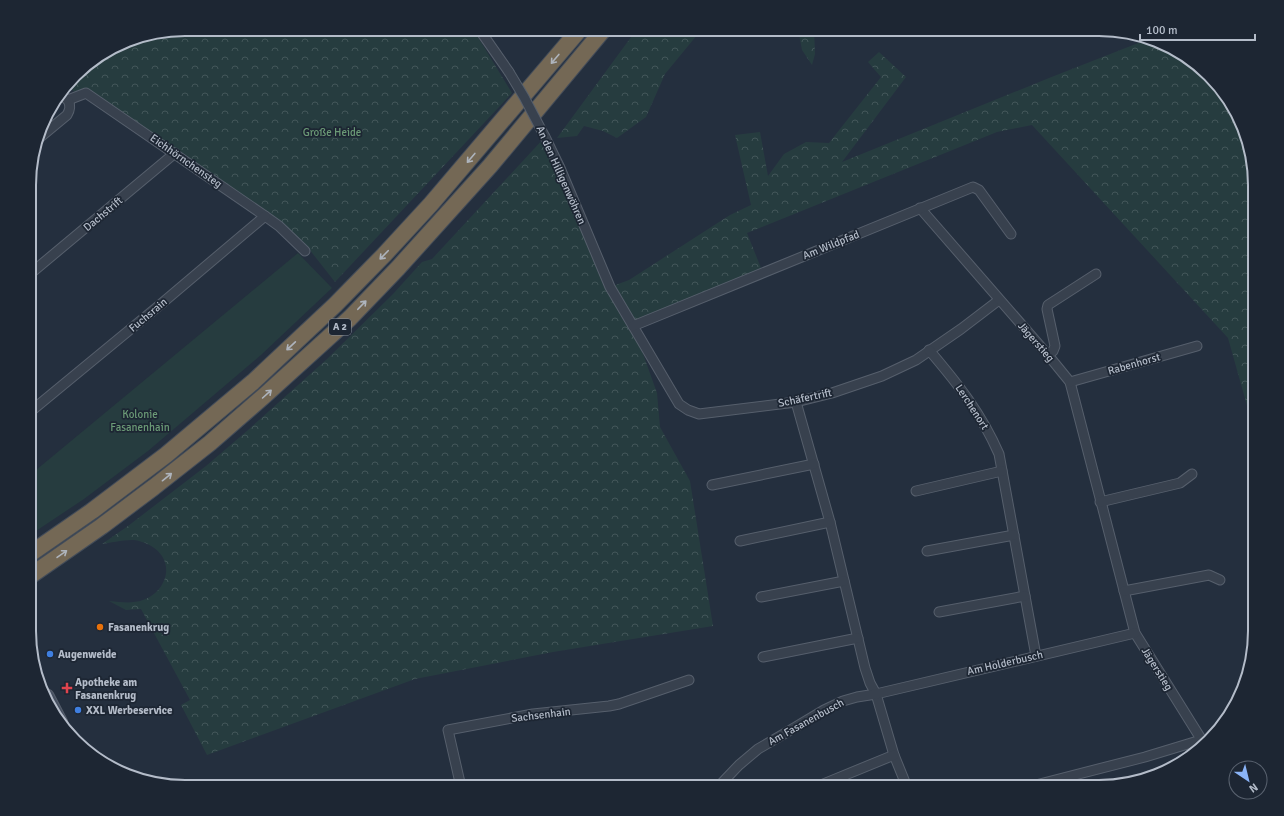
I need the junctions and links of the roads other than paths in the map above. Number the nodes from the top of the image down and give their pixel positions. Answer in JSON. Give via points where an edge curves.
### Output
{"nodes":[{"id":1,"x":484,"y":36,"type":"edge"},
{"id":2,"x":574,"y":36,"type":"edge"},
{"id":3,"x":598,"y":36,"type":"edge"},
{"id":4,"x":65,"y":97,"type":"edge"},
{"id":5,"x":45,"y":133,"type":"edge"},
{"id":6,"x":175,"y":153,"type":"junction"},
{"id":7,"x":920,"y":208,"type":"junction"},
{"id":8,"x":265,"y":216,"type":"junction"},
{"id":9,"x":1011,"y":234,"type":"dead end"},
{"id":10,"x":305,"y":251,"type":"dead end"},
{"id":11,"x":36,"y":269,"type":"edge"},
{"id":12,"x":1096,"y":274,"type":"dead end"},
{"id":13,"x":999,"y":300,"type":"junction"},
{"id":14,"x":633,"y":326,"type":"junction"},
{"id":15,"x":1197,"y":346,"type":"dead end"},
{"id":16,"x":929,"y":350,"type":"junction"},
{"id":17,"x":1048,"y":355,"type":"junction"},
{"id":18,"x":1070,"y":382,"type":"junction"},
{"id":19,"x":796,"y":402,"type":"junction"},
{"id":20,"x":36,"y":407,"type":"edge"},
{"id":21,"x":814,"y":464,"type":"junction"},
{"id":22,"x":1002,"y":471,"type":"junction"},
{"id":23,"x":1192,"y":474,"type":"dead end"},
{"id":24,"x":712,"y":485,"type":"dead end"},
{"id":25,"x":916,"y":491,"type":"dead end"},
{"id":26,"x":1100,"y":502,"type":"junction"},
{"id":27,"x":830,"y":522,"type":"junction"},
{"id":28,"x":1014,"y":535,"type":"junction"},
{"id":29,"x":740,"y":540,"type":"dead end"},
{"id":30,"x":36,"y":550,"type":"edge"},
{"id":31,"x":928,"y":551,"type":"dead end"},
{"id":32,"x":36,"y":572,"type":"edge"},
{"id":33,"x":1220,"y":580,"type":"dead end"},
{"id":34,"x":844,"y":581,"type":"junction"},
{"id":35,"x":1124,"y":591,"type":"junction"},
{"id":36,"x":1025,"y":596,"type":"junction"},
{"id":37,"x":761,"y":597,"type":"dead end"},
{"id":38,"x":939,"y":612,"type":"dead end"},
{"id":39,"x":1134,"y":633,"type":"junction"},
{"id":40,"x":858,"y":638,"type":"junction"},
{"id":41,"x":1036,"y":656,"type":"junction"},
{"id":42,"x":763,"y":657,"type":"dead end"},
{"id":43,"x":689,"y":680,"type":"dead end"},
{"id":44,"x":876,"y":694,"type":"junction"},
{"id":45,"x":1201,"y":739,"type":"edge"},
{"id":46,"x":1198,"y":742,"type":"edge"},
{"id":47,"x":894,"y":755,"type":"junction"},
{"id":48,"x":459,"y":780,"type":"edge"},
{"id":49,"x":725,"y":780,"type":"edge"},
{"id":50,"x":833,"y":780,"type":"edge"},
{"id":51,"x":904,"y":780,"type":"edge"},
{"id":52,"x":1055,"y":780,"type":"edge"}],
"edges":[{"from":1,"to":14,"type":"street","name":"An den Hilligenwöhren","bridge":true,"via":[[509,72],[545,137],[610,287]]},
{"from":2,"to":30,"type":"highway","number":"A 2","one_way":true,"via":[[431,204],[329,310],[253,382],[166,455]]},
{"from":32,"to":3,"type":"highway","number":"A 2","one_way":true,"via":[[108,522],[210,442],[350,318],[490,166]]},
{"from":4,"to":5,"type":"street","via":[[70,104],[70,110]]},
{"from":4,"to":6,"type":"street","name":"Eichhörnchensteg","via":[[86,93]]},
{"from":6,"to":8,"type":"street","name":"Eichhörnchensteg"},
{"from":6,"to":11,"type":"street","name":"Dachstrift"},
{"from":7,"to":9,"type":"street","name":"Am Wildpfad","via":[[973,187],[979,190]]},
{"from":7,"to":13,"type":"street","name":"Jägerstieg"},
{"from":7,"to":14,"type":"street","name":"Am Wildpfad"},
{"from":8,"to":10,"type":"street","name":"Eichhörnchensteg"},
{"from":8,"to":20,"type":"street","name":"Fuchsrain"},
{"from":12,"to":17,"type":"street","via":[[1048,305],[1055,346]]},
{"from":13,"to":16,"type":"street","name":"Schäfertrift"},
{"from":13,"to":17,"type":"street","name":"Jägerstieg"},
{"from":14,"to":19,"type":"street","name":"Schäfertrift","via":[[679,404],[688,410],[699,414]]},
{"from":15,"to":18,"type":"street","name":"Rabenhorst"},
{"from":16,"to":19,"type":"street","name":"Schäfertrift","via":[[901,368],[882,376],[832,394]]},
{"from":16,"to":22,"type":"street","name":"Lerchenort","via":[[956,381],[982,420],[999,454]]},
{"from":17,"to":18,"type":"street","name":"Jägerstieg"},
{"from":18,"to":26,"type":"street","name":"Jägerstieg"},
{"from":19,"to":21,"type":"street"},
{"from":21,"to":24,"type":"street"},
{"from":21,"to":27,"type":"street"},
{"from":22,"to":25,"type":"street"},
{"from":22,"to":28,"type":"street","name":"Lerchenort"},
{"from":23,"to":26,"type":"street","via":[[1180,483]]},
{"from":26,"to":35,"type":"street","name":"Jägerstieg"},
{"from":27,"to":29,"type":"street"},
{"from":27,"to":34,"type":"street"},
{"from":28,"to":31,"type":"street"},
{"from":28,"to":36,"type":"street","name":"Lerchenort"},
{"from":33,"to":35,"type":"street","via":[[1209,575]]},
{"from":34,"to":37,"type":"street"},
{"from":34,"to":40,"type":"street"},
{"from":35,"to":39,"type":"street","name":"Jägerstieg"},
{"from":36,"to":38,"type":"street"},
{"from":36,"to":41,"type":"street","name":"Lerchenort"},
{"from":39,"to":41,"type":"street","name":"Am Holderbusch"},
{"from":39,"to":45,"type":"street","name":"Jägerstieg"},
{"from":40,"to":42,"type":"street"},
{"from":40,"to":44,"type":"street","via":[[865,668]]},
{"from":41,"to":44,"type":"street","name":"Am Holderbusch"},
{"from":43,"to":48,"type":"street","name":"Sachsenhain","via":[[619,704],[533,714],[448,730]]},
{"from":44,"to":47,"type":"street"},
{"from":44,"to":49,"type":"street","name":"Am Fasanenbusch","via":[[843,701],[824,710],[758,749]]},
{"from":46,"to":52,"type":"street"},
{"from":47,"to":50,"type":"street"},
{"from":47,"to":51,"type":"street"}]}
